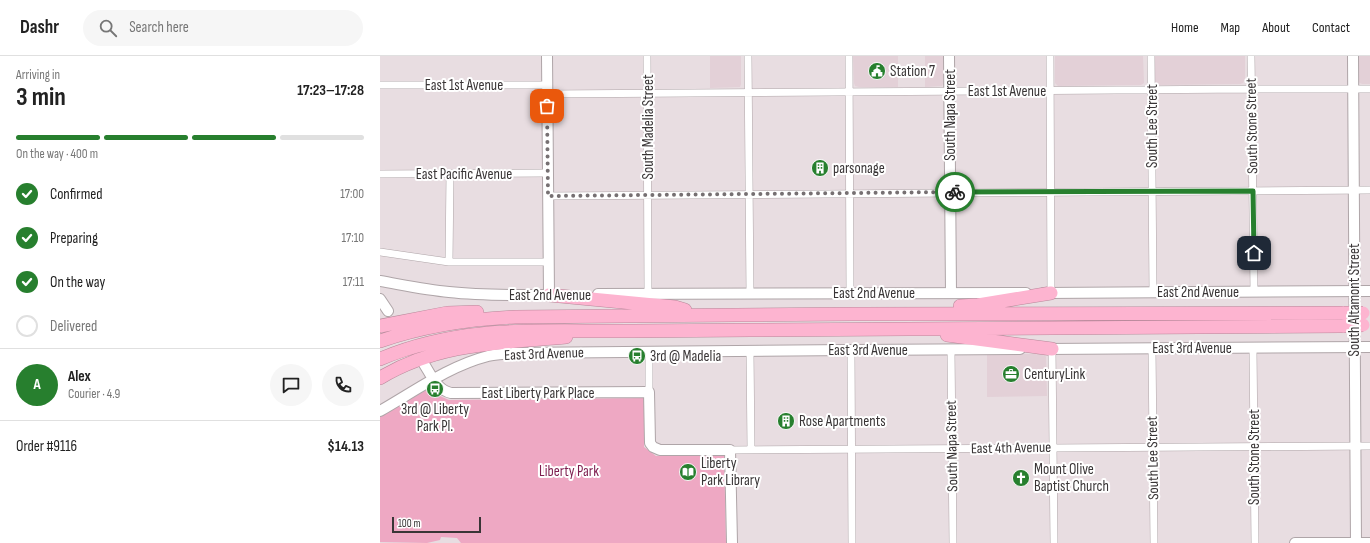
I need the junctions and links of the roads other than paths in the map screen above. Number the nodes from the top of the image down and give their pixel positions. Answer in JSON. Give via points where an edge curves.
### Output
{"nodes":[{"id":1,"x":547,"y":56,"type":"edge"},
{"id":2,"x":647,"y":56,"type":"edge"},
{"id":3,"x":748,"y":56,"type":"edge"},
{"id":4,"x":849,"y":56,"type":"edge"},
{"id":5,"x":949,"y":56,"type":"edge"},
{"id":6,"x":1050,"y":56,"type":"edge"},
{"id":7,"x":1151,"y":56,"type":"edge"},
{"id":8,"x":1251,"y":56,"type":"edge"},
{"id":9,"x":1353,"y":56,"type":"edge"},
{"id":10,"x":380,"y":85,"type":"edge"},
{"id":11,"x":547,"y":89,"type":"junction"},
{"id":12,"x":1251,"y":89,"type":"junction"},
{"id":13,"x":1370,"y":89,"type":"edge"},
{"id":14,"x":1051,"y":90,"type":"junction"},
{"id":15,"x":1151,"y":90,"type":"junction"},
{"id":16,"x":1353,"y":90,"type":"junction"},
{"id":17,"x":950,"y":91,"type":"junction"},
{"id":18,"x":849,"y":92,"type":"junction"},
{"id":19,"x":748,"y":93,"type":"junction"},
{"id":20,"x":648,"y":94,"type":"junction"},
{"id":21,"x":548,"y":173,"type":"junction"},
{"id":22,"x":380,"y":174,"type":"edge"},
{"id":23,"x":450,"y":174,"type":"junction"},
{"id":24,"x":1354,"y":190,"type":"junction"},
{"id":25,"x":1370,"y":190,"type":"edge"},
{"id":26,"x":1152,"y":191,"type":"junction"},
{"id":27,"x":1253,"y":191,"type":"junction"},
{"id":28,"x":950,"y":192,"type":"junction"},
{"id":29,"x":1051,"y":192,"type":"junction"},
{"id":30,"x":849,"y":193,"type":"junction"},
{"id":31,"x":749,"y":194,"type":"junction"},
{"id":32,"x":648,"y":195,"type":"junction"},
{"id":33,"x":548,"y":196,"type":"junction"},
{"id":34,"x":380,"y":252,"type":"edge"},
{"id":35,"x":450,"y":262,"type":"junction"},
{"id":36,"x":548,"y":262,"type":"junction"},
{"id":37,"x":380,"y":281,"type":"edge"},
{"id":38,"x":1254,"y":291,"type":"junction"},
{"id":39,"x":1354,"y":291,"type":"junction"},
{"id":40,"x":1370,"y":291,"type":"edge"},
{"id":41,"x":1153,"y":292,"type":"junction"},
{"id":42,"x":951,"y":293,"type":"junction"},
{"id":43,"x":1051,"y":293,"type":"junction"},
{"id":44,"x":648,"y":294,"type":"junction"},
{"id":45,"x":750,"y":294,"type":"junction"},
{"id":46,"x":850,"y":294,"type":"junction"},
{"id":47,"x":549,"y":295,"type":"junction"},
{"id":48,"x":380,"y":299,"type":"edge"},
{"id":49,"x":388,"y":312,"type":"dead end"},
{"id":50,"x":910,"y":314,"type":"junction"},
{"id":51,"x":702,"y":315,"type":"junction"},
{"id":52,"x":564,"y":316,"type":"junction"},
{"id":53,"x":1344,"y":319,"type":"junction"},
{"id":54,"x":1366,"y":319,"type":"edge"},
{"id":55,"x":380,"y":326,"type":"edge"},
{"id":56,"x":902,"y":330,"type":"junction"},
{"id":57,"x":634,"y":331,"type":"junction"},
{"id":58,"x":380,"y":341,"type":"edge"},
{"id":59,"x":1355,"y":347,"type":"junction"},
{"id":60,"x":1370,"y":347,"type":"edge"},
{"id":61,"x":1152,"y":348,"type":"junction"},
{"id":62,"x":1253,"y":348,"type":"junction"},
{"id":63,"x":1052,"y":349,"type":"junction"},
{"id":64,"x":851,"y":350,"type":"junction"},
{"id":65,"x":951,"y":350,"type":"junction"},
{"id":66,"x":750,"y":351,"type":"junction"},
{"id":67,"x":649,"y":352,"type":"junction"},
{"id":68,"x":380,"y":359,"type":"edge"},
{"id":69,"x":424,"y":364,"type":"dead end"},
{"id":70,"x":380,"y":378,"type":"edge"},
{"id":71,"x":433,"y":380,"type":"junction"},
{"id":72,"x":650,"y":392,"type":"junction"},
{"id":73,"x":380,"y":411,"type":"edge"},
{"id":74,"x":1153,"y":446,"type":"junction"},
{"id":75,"x":1254,"y":446,"type":"junction"},
{"id":76,"x":1355,"y":446,"type":"junction"},
{"id":77,"x":1370,"y":446,"type":"edge"},
{"id":78,"x":951,"y":448,"type":"junction"},
{"id":79,"x":1052,"y":448,"type":"junction"},
{"id":80,"x":751,"y":449,"type":"junction"},
{"id":81,"x":852,"y":449,"type":"junction"},
{"id":82,"x":730,"y":450,"type":"junction"},
{"id":83,"x":732,"y":543,"type":"edge"},
{"id":84,"x":852,"y":543,"type":"edge"},
{"id":85,"x":953,"y":543,"type":"edge"},
{"id":86,"x":1054,"y":543,"type":"edge"},
{"id":87,"x":1154,"y":543,"type":"edge"},
{"id":88,"x":1255,"y":543,"type":"edge"},
{"id":89,"x":1295,"y":543,"type":"edge"},
{"id":90,"x":1356,"y":543,"type":"edge"},
{"id":91,"x":1370,"y":543,"type":"edge"}],
"edges":[{"from":1,"to":11,"type":"street"},
{"from":2,"to":20,"type":"street","name":"South Madelia Street"},
{"from":3,"to":19,"type":"street"},
{"from":4,"to":18,"type":"street"},
{"from":5,"to":17,"type":"street","name":"South Napa Street"},
{"from":6,"to":14,"type":"street"},
{"from":7,"to":15,"type":"street","name":"South Lee Street"},
{"from":8,"to":12,"type":"street","name":"South Stone Street"},
{"from":9,"to":16,"type":"street","name":"South Altamont Street"},
{"from":10,"to":11,"type":"street","name":"East 1st Avenue"},
{"from":11,"to":20,"type":"street","name":"East 1st Avenue"},
{"from":11,"to":21,"type":"street"},
{"from":12,"to":15,"type":"street","name":"East 1st Avenue"},
{"from":12,"to":16,"type":"street","name":"East 1st Avenue"},
{"from":12,"to":27,"type":"street","name":"South Stone Street"},
{"from":13,"to":16,"type":"street","name":"East 1st Avenue"},
{"from":14,"to":15,"type":"street","name":"East 1st Avenue"},
{"from":14,"to":17,"type":"street","name":"East 1st Avenue"},
{"from":14,"to":29,"type":"street"},
{"from":15,"to":26,"type":"street","name":"South Lee Street"},
{"from":16,"to":24,"type":"street","name":"South Altamont Street"},
{"from":17,"to":18,"type":"street","name":"East 1st Avenue"},
{"from":17,"to":28,"type":"street","name":"South Napa Street"},
{"from":18,"to":19,"type":"street","name":"East 1st Avenue"},
{"from":18,"to":30,"type":"street"},
{"from":19,"to":20,"type":"street","name":"East 1st Avenue"},
{"from":19,"to":31,"type":"street"},
{"from":20,"to":32,"type":"street","name":"South Madelia Street"},
{"from":21,"to":23,"type":"street","name":"East Pacific Avenue"},
{"from":21,"to":33,"type":"street"},
{"from":22,"to":23,"type":"street","name":"East Pacific Avenue"},
{"from":23,"to":35,"type":"street"},
{"from":24,"to":25,"type":"street"},
{"from":24,"to":27,"type":"street"},
{"from":24,"to":39,"type":"street","name":"South Altamont Street"},
{"from":26,"to":27,"type":"street"},
{"from":26,"to":29,"type":"street"},
{"from":26,"to":41,"type":"street","name":"South Lee Street"},
{"from":27,"to":38,"type":"street","name":"South Stone Street"},
{"from":28,"to":29,"type":"street"},
{"from":28,"to":30,"type":"street"},
{"from":28,"to":42,"type":"street","name":"South Napa Street"},
{"from":29,"to":43,"type":"street"},
{"from":30,"to":31,"type":"street"},
{"from":30,"to":46,"type":"street"},
{"from":31,"to":32,"type":"street"},
{"from":31,"to":45,"type":"street"},
{"from":32,"to":33,"type":"street"},
{"from":32,"to":44,"type":"street","name":"South Madelia Street"},
{"from":33,"to":36,"type":"street"},
{"from":34,"to":35,"type":"street"},
{"from":35,"to":36,"type":"street"},
{"from":36,"to":47,"type":"street"},
{"from":37,"to":47,"type":"street","name":"East 2nd Avenue","via":[[450,293]]},
{"from":38,"to":39,"type":"street","name":"East 2nd Avenue"},
{"from":38,"to":41,"type":"street","name":"East 2nd Avenue"},
{"from":39,"to":40,"type":"street","name":"East 2nd Avenue"},
{"from":39,"to":59,"type":"street","name":"South Altamont Street"},
{"from":41,"to":43,"type":"street","name":"East 2nd Avenue"},
{"from":42,"to":43,"type":"street","name":"East 2nd Avenue"},
{"from":42,"to":46,"type":"street","name":"East 2nd Avenue"},
{"from":43,"to":50,"type":"highway","via":[[978,305],[935,308]]},
{"from":44,"to":45,"type":"street","name":"East 2nd Avenue"},
{"from":44,"to":47,"type":"street","name":"East 2nd Avenue"},
{"from":45,"to":46,"type":"street","name":"East 2nd Avenue"},
{"from":47,"to":51,"type":"highway","via":[[675,307]]},
{"from":48,"to":49,"type":"street"},
{"from":50,"to":51,"type":"highway"},
{"from":50,"to":53,"type":"highway"},
{"from":51,"to":52,"type":"highway"},
{"from":52,"to":55,"type":"highway","via":[[533,311],[447,313]]},
{"from":52,"to":58,"type":"highway","via":[[452,323]]},
{"from":53,"to":54,"type":"highway","bridge":true},
{"from":53,"to":56,"type":"highway"},
{"from":56,"to":57,"type":"highway"},
{"from":56,"to":63,"type":"highway"},
{"from":57,"to":68,"type":"highway","via":[[486,332],[440,340]]},
{"from":57,"to":70,"type":"highway","via":[[465,347],[421,358]]},
{"from":59,"to":60,"type":"street","name":"East 3rd Avenue"},
{"from":59,"to":62,"type":"street","name":"East 3rd Avenue"},
{"from":59,"to":76,"type":"street","name":"South Altamont Street"},
{"from":61,"to":62,"type":"street","name":"East 3rd Avenue"},
{"from":61,"to":63,"type":"street","name":"East 3rd Avenue"},
{"from":61,"to":74,"type":"street","name":"South Lee Street"},
{"from":62,"to":75,"type":"street","name":"South Stone Street"},
{"from":63,"to":65,"type":"street","name":"East 3rd Avenue"},
{"from":63,"to":79,"type":"street"},
{"from":64,"to":65,"type":"street","name":"East 3rd Avenue"},
{"from":64,"to":66,"type":"street","name":"East 3rd Avenue"},
{"from":64,"to":81,"type":"street"},
{"from":65,"to":78,"type":"street","name":"South Napa Street"},
{"from":66,"to":67,"type":"street","name":"East 3rd Avenue"},
{"from":66,"to":80,"type":"street"},
{"from":67,"to":71,"type":"street","name":"East 3rd Avenue","via":[[513,353],[489,356],[465,364]]},
{"from":67,"to":72,"type":"street"},
{"from":69,"to":71,"type":"street","name":"East Liberty Park Place"},
{"from":71,"to":72,"type":"street","name":"East Liberty Park Place","via":[[444,392],[451,393]]},
{"from":71,"to":73,"type":"street","name":"East 3rd Avenue"},
{"from":72,"to":82,"type":"street","name":"East 4th Avenue","via":[[650,443],[653,447],[660,450]]},
{"from":74,"to":75,"type":"street","name":"East 4th Avenue"},
{"from":74,"to":79,"type":"street","name":"East 4th Avenue"},
{"from":74,"to":87,"type":"street","name":"South Lee Street"},
{"from":75,"to":76,"type":"street","name":"East 4th Avenue"},
{"from":75,"to":88,"type":"street","name":"South Stone Street"},
{"from":76,"to":77,"type":"street","name":"East 4th Avenue"},
{"from":76,"to":90,"type":"street","name":"South Altamont Street"},
{"from":78,"to":79,"type":"street","name":"East 4th Avenue"},
{"from":78,"to":81,"type":"street","name":"East 4th Avenue"},
{"from":78,"to":85,"type":"street","name":"South Napa Street"},
{"from":79,"to":86,"type":"street"},
{"from":80,"to":81,"type":"street","name":"East 4th Avenue"},
{"from":80,"to":82,"type":"street","name":"East 4th Avenue"},
{"from":81,"to":84,"type":"street"},
{"from":82,"to":83,"type":"street"},
{"from":89,"to":90,"type":"street"},
{"from":90,"to":91,"type":"street"}]}
